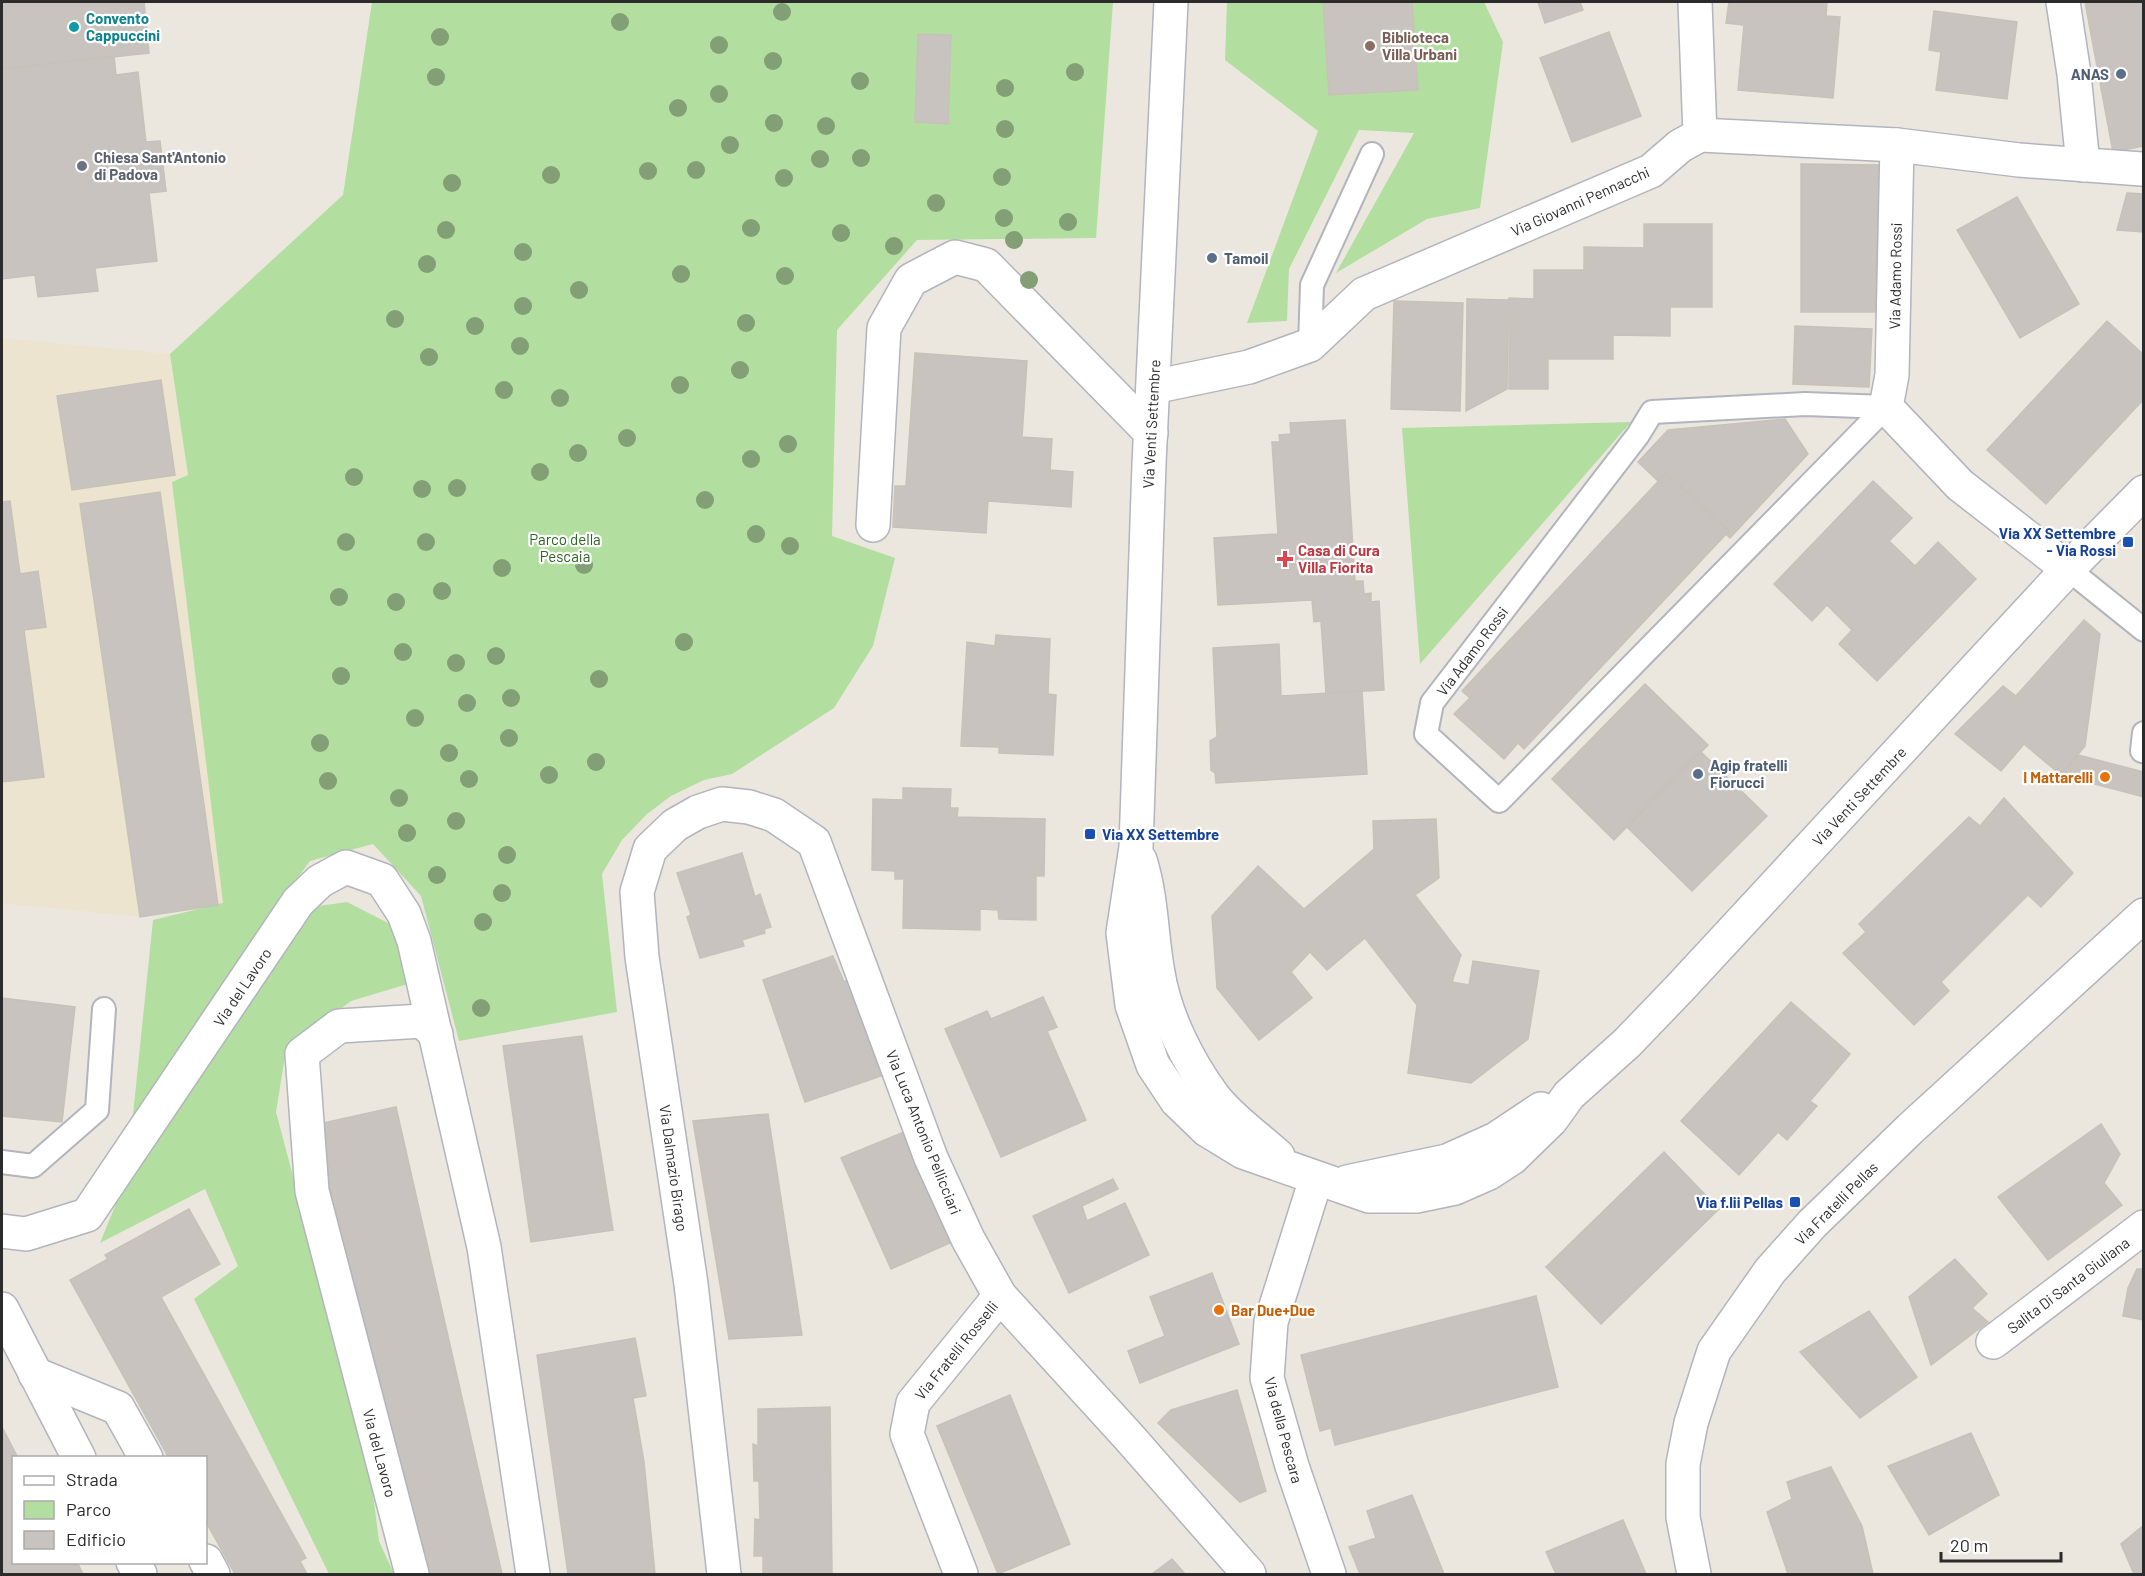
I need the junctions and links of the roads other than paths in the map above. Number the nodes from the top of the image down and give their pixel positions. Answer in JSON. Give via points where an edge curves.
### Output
{"nodes":[{"id":1,"x":1171,"y":2,"type":"edge"},
{"id":2,"x":1695,"y":2,"type":"edge"},
{"id":3,"x":2063,"y":2,"type":"edge"},
{"id":4,"x":1700,"y":135,"type":"junction"},
{"id":5,"x":1897,"y":145,"type":"junction"},
{"id":6,"x":1372,"y":154,"type":"dead end"},
{"id":7,"x":2082,"y":165,"type":"junction"},
{"id":8,"x":2142,"y":169,"type":"dead end"},
{"id":9,"x":1310,"y":345,"type":"junction"},
{"id":10,"x":1153,"y":387,"type":"junction"},
{"id":11,"x":1886,"y":407,"type":"junction"},
{"id":12,"x":1151,"y":433,"type":"junction"},
{"id":13,"x":2144,"y":492,"type":"edge"},
{"id":14,"x":873,"y":525,"type":"dead end"},
{"id":15,"x":2068,"y":569,"type":"junction"},
{"id":16,"x":2144,"y":630,"type":"edge"},
{"id":17,"x":722,"y":804,"type":"joint"},
{"id":18,"x":2144,"y":915,"type":"edge"},
{"id":19,"x":104,"y":1009,"type":"dead end"},
{"id":20,"x":436,"y":1034,"type":"junction"},
{"id":21,"x":2,"y":1162,"type":"edge"},
{"id":22,"x":1315,"y":1177,"type":"junction"},
{"id":23,"x":2144,"y":1227,"type":"edge"},
{"id":24,"x":2,"y":1231,"type":"edge"},
{"id":25,"x":1000,"y":1296,"type":"junction"},
{"id":26,"x":2,"y":1309,"type":"edge"},
{"id":27,"x":1993,"y":1342,"type":"dead end"},
{"id":28,"x":35,"y":1374,"type":"junction"},
{"id":29,"x":78,"y":1456,"type":"edge"},
{"id":30,"x":145,"y":1456,"type":"edge"},
{"id":31,"x":412,"y":1575,"type":"edge"},
{"id":32,"x":533,"y":1575,"type":"edge"},
{"id":33,"x":724,"y":1575,"type":"edge"},
{"id":34,"x":961,"y":1575,"type":"edge"},
{"id":35,"x":1249,"y":1575,"type":"edge"},
{"id":36,"x":1329,"y":1575,"type":"edge"},
{"id":37,"x":1694,"y":1575,"type":"edge"}],
"edges":[{"from":1,"to":10,"type":"street","name":"Via Venti Settembre"},
{"from":2,"to":4,"type":"street"},
{"from":3,"to":7,"type":"street"},
{"from":4,"to":5,"type":"street"},
{"from":4,"to":9,"type":"street","name":"Via Giovanni Pennacchi","via":[[1651,171],[1364,294]]},
{"from":5,"to":7,"type":"street"},
{"from":5,"to":11,"type":"street","name":"Via Adamo Rossi","via":[[1892,375]]},
{"from":6,"to":9,"type":"lane","via":[[1312,285]]},
{"from":7,"to":8,"type":"street"},
{"from":9,"to":10,"type":"street","name":"Via Giovanni Pennacchi","via":[[1249,367]]},
{"from":10,"to":12,"type":"street","name":"Via Venti Settembre"},
{"from":11,"to":11,"type":"lane","name":"Via Adamo Rossi","via":[[1499,801],[1426,734],[1432,703],[1652,412],[1805,404]]},
{"from":11,"to":15,"type":"street","via":[[1960,485]]},
{"from":12,"to":14,"type":"street","via":[[986,265],[955,257],[911,280],[884,328]]},
{"from":12,"to":22,"type":"street","name":"Via Venti Settembre","via":[[1136,847],[1149,888],[1158,974],[1190,1060],[1215,1098]]},
{"from":13,"to":15,"type":"street","name":"Via Venti Settembre"},
{"from":15,"to":16,"type":"lane"},
{"from":15,"to":22,"type":"street","name":"Via Venti Settembre","via":[[1679,989],[1569,1095],[1448,1161]]},
{"from":17,"to":25,"type":"street","name":"Via Luca Antonio Pellicciari","via":[[774,814],[814,842],[931,1158],[968,1239]]},
{"from":17,"to":33,"type":"street","name":"Via Dalmazio Birago","via":[[675,825],[650,849],[637,892],[642,957],[691,1284]]},
{"from":18,"to":37,"type":"street","name":"Via Fratelli Pellas","via":[[1812,1224],[1770,1271],[1714,1351],[1691,1423],[1683,1464],[1683,1517]]},
{"from":19,"to":21,"type":"lane","via":[[97,1110],[33,1166]]},
{"from":20,"to":24,"type":"street","name":"Via del Lavoro","via":[[404,914],[382,880],[346,867],[320,881],[298,902],[87,1215],[27,1234]]},
{"from":20,"to":31,"type":"street","name":"Via del Lavoro","via":[[422,1021],[339,1026],[302,1054],[312,1191]]},
{"from":20,"to":32,"type":"street","name":"Via del Lavoro","via":[[484,1247]]},
{"from":22,"to":36,"type":"street","name":"Via della Pescara","via":[[1271,1322],[1267,1378]]},
{"from":23,"to":27,"type":"street","name":"Salita Di Santa Giuliana"},
{"from":25,"to":34,"type":"street","name":"Via Fratelli Rosselli","via":[[913,1403],[907,1434]]},
{"from":25,"to":35,"type":"street","name":"Via Luca Antonio Pellicciari"},
{"from":26,"to":28,"type":"street"},
{"from":28,"to":29,"type":"street"},
{"from":28,"to":30,"type":"street","via":[[118,1408]]}]}
